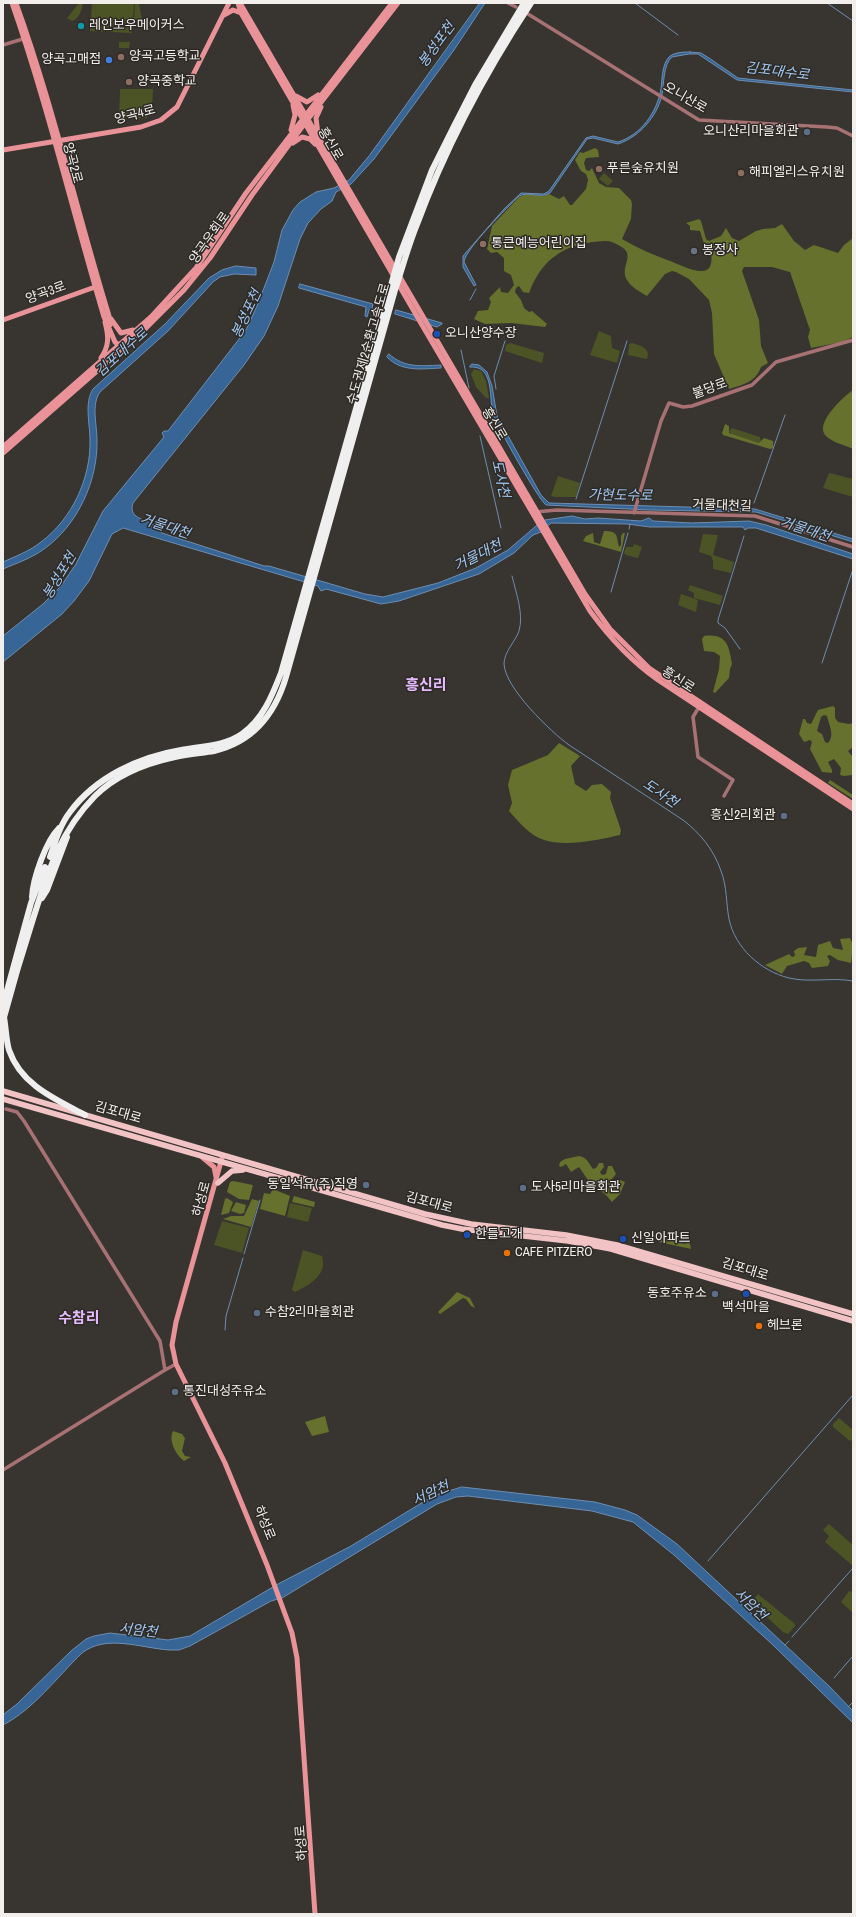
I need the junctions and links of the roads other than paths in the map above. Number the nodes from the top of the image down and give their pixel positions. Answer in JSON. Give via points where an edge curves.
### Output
{"nodes":[{"id":1,"x":12,"y":3,"type":"edge"},
{"id":2,"x":16,"y":3,"type":"edge"},
{"id":3,"x":229,"y":3,"type":"edge"},
{"id":4,"x":240,"y":3,"type":"edge"},
{"id":5,"x":392,"y":3,"type":"edge"},
{"id":6,"x":398,"y":3,"type":"edge"},
{"id":7,"x":508,"y":3,"type":"edge"},
{"id":8,"x":524,"y":3,"type":"edge"},
{"id":9,"x":531,"y":3,"type":"edge"},
{"id":10,"x":516,"y":7,"type":"dead end"},
{"id":11,"x":243,"y":12,"type":"junction"},
{"id":12,"x":528,"y":14,"type":"dead end"},
{"id":13,"x":223,"y":16,"type":"junction"},
{"id":14,"x":515,"y":23,"type":"junction"},
{"id":15,"x":26,"y":37,"type":"junction"},
{"id":16,"x":3,"y":44,"type":"edge"},
{"id":17,"x":325,"y":90,"type":"junction"},
{"id":18,"x":293,"y":92,"type":"junction"},
{"id":19,"x":291,"y":98,"type":"junction"},
{"id":20,"x":326,"y":98,"type":"junction"},
{"id":21,"x":305,"y":119,"type":"junction"},
{"id":22,"x":853,"y":136,"type":"edge"},
{"id":23,"x":287,"y":139,"type":"junction"},
{"id":24,"x":58,"y":142,"type":"junction"},
{"id":25,"x":290,"y":145,"type":"junction"},
{"id":26,"x":321,"y":146,"type":"junction"},
{"id":27,"x":3,"y":150,"type":"edge"},
{"id":28,"x":348,"y":192,"type":"junction"},
{"id":29,"x":95,"y":287,"type":"junction"},
{"id":30,"x":107,"y":316,"type":"junction"},
{"id":31,"x":3,"y":320,"type":"edge"},
{"id":32,"x":140,"y":326,"type":"junction"},
{"id":33,"x":853,"y":340,"type":"edge"},
{"id":34,"x":120,"y":347,"type":"junction"},
{"id":35,"x":88,"y":373,"type":"junction"},
{"id":36,"x":3,"y":447,"type":"edge"},
{"id":37,"x":3,"y":453,"type":"edge"},
{"id":38,"x":535,"y":512,"type":"junction"},
{"id":39,"x":634,"y":513,"type":"junction"},
{"id":40,"x":547,"y":532,"type":"junction"},
{"id":41,"x":853,"y":547,"type":"edge"},
{"id":42,"x":313,"y":570,"type":"junction"},
{"id":43,"x":306,"y":594,"type":"junction"},
{"id":44,"x":699,"y":707,"type":"junction"},
{"id":45,"x":724,"y":796,"type":"dead end"},
{"id":46,"x":853,"y":804,"type":"edge"},
{"id":47,"x":853,"y":809,"type":"edge"},
{"id":48,"x":3,"y":1005,"type":"edge"},
{"id":49,"x":4,"y":1019,"type":"edge"},
{"id":50,"x":3,"y":1091,"type":"edge"},
{"id":51,"x":3,"y":1099,"type":"edge"},
{"id":52,"x":6,"y":1109,"type":"dead end"},
{"id":53,"x":85,"y":1115,"type":"junction"},
{"id":54,"x":201,"y":1156,"type":"junction"},
{"id":55,"x":224,"y":1159,"type":"junction"},
{"id":56,"x":252,"y":1171,"type":"junction"},
{"id":57,"x":217,"y":1182,"type":"junction"},
{"id":58,"x":853,"y":1314,"type":"edge"},
{"id":59,"x":853,"y":1321,"type":"edge"},
{"id":60,"x":176,"y":1364,"type":"junction"},
{"id":61,"x":165,"y":1370,"type":"junction"},
{"id":62,"x":3,"y":1470,"type":"edge"},
{"id":63,"x":275,"y":1582,"type":"junction"},
{"id":64,"x":316,"y":1914,"type":"edge"}],
"edges":[{"from":1,"to":15,"type":"main road","name":"양곡2로"},
{"from":2,"to":15,"type":"main road","name":"양곡2로"},
{"from":3,"to":13,"type":"main road","name":"양곡4로"},
{"from":4,"to":11,"type":"main road","name":"흥신로"},
{"from":5,"to":17,"type":"main road","name":"양곡우회로"},
{"from":6,"to":20,"type":"main road","name":"양곡우회로"},
{"from":7,"to":10,"type":"street"},
{"from":8,"to":14,"type":"highway","name":"수도권제2순환고속도로"},
{"from":9,"to":14,"type":"highway","name":"수도권제2순환고속도로"},
{"from":11,"to":13,"type":"main road","via":[[233,10]]},
{"from":11,"to":18,"type":"main road","name":"흥신로"},
{"from":11,"to":19,"type":"main road","name":"흥신로"},
{"from":12,"to":22,"type":"street","name":"오니산로","via":[[699,120],[827,126]]},
{"from":13,"to":24,"type":"main road","name":"양곡4로","via":[[180,102],[168,116],[147,125]]},
{"from":14,"to":42,"type":"highway","name":"수도권제2순환고속도로","via":[[457,132],[418,220]]},
{"from":14,"to":42,"type":"highway","name":"수도권제2순환고속도로","via":[[475,85],[432,170],[399,257],[390,282]]},
{"from":15,"to":16,"type":"street"},
{"from":15,"to":24,"type":"main road","name":"양곡2로"},
{"from":17,"to":18,"type":"main road","via":[[307,102]]},
{"from":17,"to":21,"type":"main road","name":"양곡우회로"},
{"from":18,"to":21,"type":"main road","name":"흥신로"},
{"from":19,"to":21,"type":"main road","name":"흥신로"},
{"from":19,"to":23,"type":"main road","via":[[295,115]]},
{"from":20,"to":21,"type":"main road","name":"양곡우회로"},
{"from":20,"to":26,"type":"main road","via":[[316,118]]},
{"from":21,"to":23,"type":"main road","name":"양곡우회로"},
{"from":21,"to":25,"type":"main road","name":"양곡우회로"},
{"from":21,"to":26,"type":"main road","name":"흥신로"},
{"from":23,"to":32,"type":"main road","name":"양곡우회로","via":[[196,268]]},
{"from":24,"to":27,"type":"main road","name":"양곡4로"},
{"from":24,"to":29,"type":"main road","name":"양곡2로"},
{"from":24,"to":30,"type":"main road","name":"양곡2로"},
{"from":25,"to":26,"type":"main road","via":[[302,137]]},
{"from":25,"to":34,"type":"main road","name":"양곡우회로","via":[[198,274],[157,319]]},
{"from":26,"to":28,"type":"main road","name":"흥신로"},
{"from":28,"to":38,"type":"main road","name":"흥신로"},
{"from":28,"to":38,"type":"main road","name":"흥신로","via":[[422,325]]},
{"from":29,"to":30,"type":"main road","name":"양곡2로"},
{"from":29,"to":31,"type":"main road","name":"양곡3로"},
{"from":30,"to":32,"type":"main road","via":[[121,333],[130,332]]},
{"from":30,"to":34,"type":"main road","name":"양곡2로","via":[[115,342]]},
{"from":30,"to":35,"type":"main road","via":[[108,344],[101,358]]},
{"from":32,"to":34,"type":"main road","name":"양곡우회로"},
{"from":33,"to":39,"type":"street","name":"불당로","via":[[776,362],[752,385],[692,406],[683,407],[669,403]]},
{"from":34,"to":35,"type":"main road","name":"양곡우회로"},
{"from":34,"to":37,"type":"main road","name":"양곡우회로"},
{"from":35,"to":36,"type":"main road","name":"양곡우회로"},
{"from":38,"to":39,"type":"street","via":[[558,510]]},
{"from":38,"to":40,"type":"main road","name":"흥신로"},
{"from":39,"to":41,"type":"street","name":"거물대천길","via":[[755,516]]},
{"from":40,"to":44,"type":"main road","name":"흥신로","via":[[590,611],[605,631],[650,675]]},
{"from":40,"to":46,"type":"main road","name":"흥신로","via":[[595,610],[644,664]]},
{"from":42,"to":43,"type":"highway","name":"수도권제2순환고속도로"},
{"from":43,"to":48,"type":"highway","name":"수도권제2순환고속도로","via":[[282,673],[262,713],[243,734],[221,743],[160,755],[118,771],[104,779],[70,813],[62,826],[31,903]]},
{"from":43,"to":49,"type":"highway","name":"수도권제2순환고속도로","via":[[282,690],[274,709],[254,732],[238,743],[214,751],[148,764],[117,779],[96,796],[68,832],[54,857]]},
{"from":44,"to":45,"type":"street","via":[[693,717],[698,757],[733,780]]},
{"from":44,"to":47,"type":"main road","name":"흥신로"},
{"from":49,"to":53,"type":"highway","via":[[10,1051],[23,1076],[39,1089]]},
{"from":50,"to":53,"type":"main road","name":"김포대로"},
{"from":51,"to":54,"type":"main road","name":"김포대로"},
{"from":52,"to":61,"type":"street","via":[[17,1112],[24,1121],[160,1341]]},
{"from":53,"to":55,"type":"main road","name":"김포대로"},
{"from":54,"to":55,"type":"main road","name":"김포대로"},
{"from":54,"to":57,"type":"main road","via":[[214,1167]]},
{"from":55,"to":56,"type":"main road","name":"김포대로"},
{"from":55,"to":57,"type":"main road","name":"하성로"},
{"from":55,"to":58,"type":"main road","name":"김포대로","via":[[457,1222],[566,1235],[623,1246]]},
{"from":56,"to":57,"type":"main road","via":[[232,1171]]},
{"from":56,"to":59,"type":"main road","name":"김포대로","via":[[462,1229],[610,1249]]},
{"from":57,"to":60,"type":"main road","name":"하성로","via":[[174,1331],[172,1345]]},
{"from":57,"to":63,"type":"main road","name":"하성로","via":[[178,1322],[174,1350],[182,1375],[208,1422],[233,1476]]},
{"from":60,"to":61,"type":"street"},
{"from":60,"to":63,"type":"main road","name":"하성로","via":[[226,1465]]},
{"from":61,"to":62,"type":"street"},
{"from":63,"to":64,"type":"main road","name":"하성로","via":[[292,1633],[297,1658]]}]}
